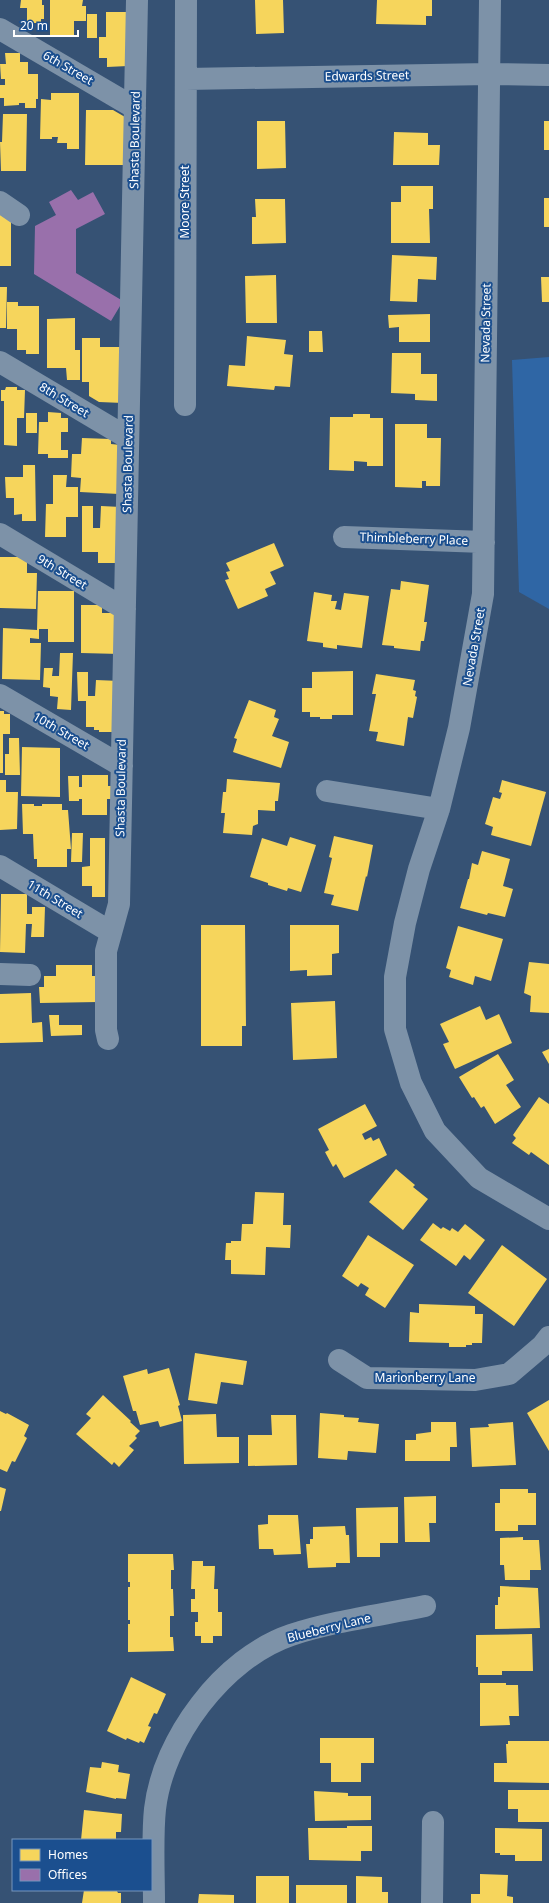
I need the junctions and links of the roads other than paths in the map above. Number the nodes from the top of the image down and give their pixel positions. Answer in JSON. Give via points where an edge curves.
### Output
{"nodes":[{"id":1,"x":137,"y":0,"type":"edge"},
{"id":2,"x":186,"y":0,"type":"edge"},
{"id":3,"x":490,"y":0,"type":"edge"},
{"id":4,"x":0,"y":29,"type":"edge"},
{"id":5,"x":489,"y":74,"type":"junction"},
{"id":6,"x":549,"y":75,"type":"edge"},
{"id":7,"x":186,"y":79,"type":"junction"},
{"id":8,"x":135,"y":108,"type":"junction"},
{"id":9,"x":0,"y":202,"type":"edge"},
{"id":10,"x":18,"y":215,"type":"dead end"},
{"id":11,"x":0,"y":362,"type":"edge"},
{"id":12,"x":185,"y":405,"type":"dead end"},
{"id":13,"x":128,"y":438,"type":"junction"},
{"id":14,"x":0,"y":534,"type":"edge"},
{"id":15,"x":344,"y":537,"type":"dead end"},
{"id":16,"x":484,"y":542,"type":"junction"},
{"id":17,"x":125,"y":609,"type":"junction"},
{"id":18,"x":0,"y":695,"type":"edge"},
{"id":19,"x":122,"y":766,"type":"junction"},
{"id":20,"x":327,"y":791,"type":"dead end"},
{"id":21,"x":439,"y":808,"type":"junction"},
{"id":22,"x":0,"y":866,"type":"edge"},
{"id":23,"x":112,"y":928,"type":"junction"},
{"id":24,"x":0,"y":974,"type":"edge"},
{"id":25,"x":30,"y":975,"type":"dead end"},
{"id":26,"x":108,"y":1039,"type":"dead end"},
{"id":27,"x":549,"y":1219,"type":"edge"},
{"id":28,"x":549,"y":1336,"type":"edge"},
{"id":29,"x":338,"y":1360,"type":"dead end"},
{"id":30,"x":425,"y":1606,"type":"dead end"},
{"id":31,"x":433,"y":1822,"type":"dead end"},
{"id":32,"x":154,"y":1903,"type":"edge"},
{"id":33,"x":432,"y":1903,"type":"edge"}],
"edges":[{"from":1,"to":8,"type":"street","name":"Shasta Boulevard"},
{"from":2,"to":7,"type":"street","name":"Moore Street"},
{"from":3,"to":5,"type":"street","name":"Nevada Street"},
{"from":4,"to":8,"type":"street","name":"6th Street"},
{"from":5,"to":6,"type":"street","name":"Edwards Street"},
{"from":5,"to":7,"type":"street","name":"Edwards Street"},
{"from":5,"to":16,"type":"street","name":"Nevada Street"},
{"from":7,"to":12,"type":"street","name":"Moore Street"},
{"from":8,"to":13,"type":"street","name":"Shasta Boulevard"},
{"from":9,"to":10,"type":"street"},
{"from":11,"to":13,"type":"street","name":"8th Street"},
{"from":13,"to":17,"type":"street","name":"Shasta Boulevard"},
{"from":14,"to":17,"type":"street","name":"9th Street"},
{"from":15,"to":16,"type":"street","name":"Thimbleberry Place"},
{"from":16,"to":21,"type":"street","name":"Nevada Street","via":[[483,594],[471,668]]},
{"from":17,"to":19,"type":"street","name":"Shasta Boulevard"},
{"from":18,"to":19,"type":"street","name":"10th Street"},
{"from":19,"to":23,"type":"street","name":"Shasta Boulevard","via":[[119,904]]},
{"from":20,"to":21,"type":"street"},
{"from":21,"to":27,"type":"street","name":"Nevada Street","via":[[405,923],[395,977],[395,1029],[411,1083],[435,1131],[479,1178]]},
{"from":22,"to":23,"type":"street","name":"11th Street","via":[[104,928]]},
{"from":23,"to":26,"type":"street","name":"Shasta Boulevard","via":[[106,951]]},
{"from":24,"to":25,"type":"street"},
{"from":28,"to":29,"type":"street","name":"Marionberry Lane","via":[[542,1346],[509,1374],[475,1380],[367,1378]]},
{"from":30,"to":32,"type":"street","name":"Blueberry Lane","via":[[290,1636],[241,1664],[219,1684],[193,1715],[175,1743],[162,1775],[155,1809]]},
{"from":31,"to":33,"type":"street"}]}
